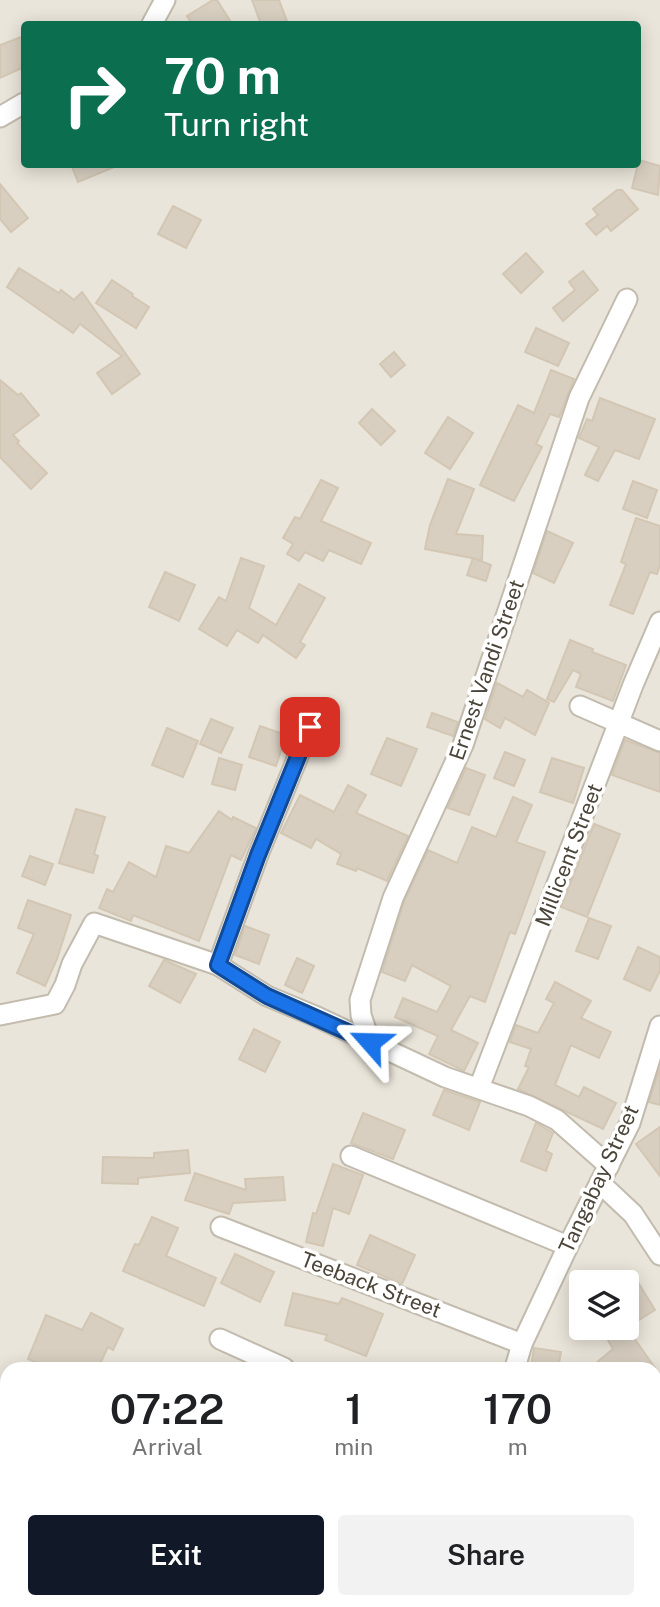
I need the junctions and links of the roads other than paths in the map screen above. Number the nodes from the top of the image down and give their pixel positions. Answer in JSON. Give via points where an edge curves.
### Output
{"nodes":[{"id":1,"x":165,"y":0,"type":"edge"},
{"id":2,"x":154,"y":21,"type":"edge"},
{"id":3,"x":21,"y":105,"type":"edge"},
{"id":4,"x":0,"y":117,"type":"edge"},
{"id":5,"x":627,"y":299,"type":"dead end"},
{"id":6,"x":660,"y":622,"type":"edge"},
{"id":7,"x":580,"y":706,"type":"dead end"},
{"id":8,"x":620,"y":723,"type":"junction"},
{"id":9,"x":310,"y":727,"type":"dead end"},
{"id":10,"x":660,"y":741,"type":"edge"},
{"id":11,"x":218,"y":965,"type":"junction"},
{"id":12,"x":0,"y":1015,"type":"edge"},
{"id":13,"x":660,"y":1026,"type":"edge"},
{"id":14,"x":370,"y":1042,"type":"junction"},
{"id":15,"x":479,"y":1088,"type":"junction"},
{"id":16,"x":351,"y":1156,"type":"dead end"},
{"id":17,"x":605,"y":1174,"type":"junction"},
{"id":18,"x":221,"y":1227,"type":"dead end"},
{"id":19,"x":568,"y":1246,"type":"junction"},
{"id":20,"x":660,"y":1255,"type":"edge"},
{"id":21,"x":220,"y":1339,"type":"dead end"},
{"id":22,"x":522,"y":1344,"type":"junction"},
{"id":23,"x":271,"y":1362,"type":"edge"},
{"id":24,"x":517,"y":1362,"type":"edge"}],
"edges":[{"from":1,"to":2,"type":"street"},
{"from":3,"to":4,"type":"street"},
{"from":5,"to":14,"type":"street","name":"Ernest Vandi Street","via":[[579,398],[463,745],[393,898],[360,1000]]},
{"from":6,"to":8,"type":"street","name":"Millicent Street"},
{"from":7,"to":8,"type":"street"},
{"from":8,"to":10,"type":"street"},
{"from":8,"to":15,"type":"street","name":"Millicent Street"},
{"from":9,"to":11,"type":"street"},
{"from":11,"to":12,"type":"street","via":[[94,923],[55,1004]]},
{"from":11,"to":14,"type":"street","via":[[267,996]]},
{"from":13,"to":17,"type":"street","name":"Tangabay Street","via":[[630,1123]]},
{"from":14,"to":15,"type":"street"},
{"from":15,"to":17,"type":"street","via":[[557,1120]]},
{"from":16,"to":19,"type":"street"},
{"from":17,"to":19,"type":"street","name":"Tangabay Street"},
{"from":17,"to":20,"type":"street"},
{"from":18,"to":22,"type":"street","name":"Teeback Street"},
{"from":19,"to":22,"type":"street","name":"Tangabay Street"},
{"from":21,"to":23,"type":"street"},
{"from":22,"to":24,"type":"street","name":"Tangabay Street"}]}
